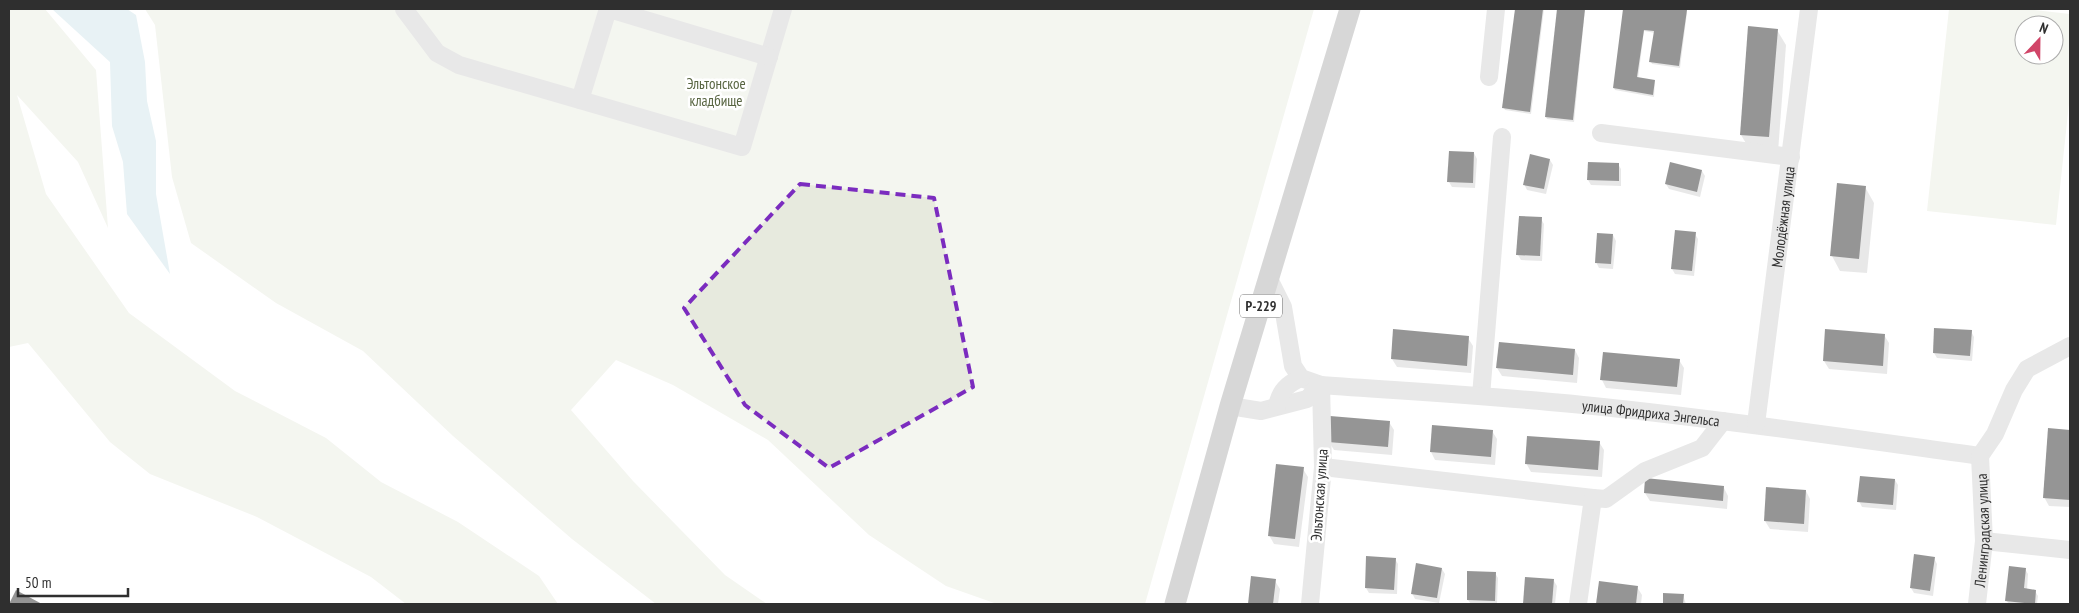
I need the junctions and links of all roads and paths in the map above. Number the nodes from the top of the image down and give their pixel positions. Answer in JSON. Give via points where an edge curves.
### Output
{"nodes":[{"id":1,"x":404,"y":9,"type":"edge"},
{"id":2,"x":609,"y":9,"type":"edge"},
{"id":3,"x":783,"y":9,"type":"edge"},
{"id":4,"x":1350,"y":9,"type":"edge"},
{"id":5,"x":1496,"y":9,"type":"edge"},
{"id":6,"x":1809,"y":9,"type":"edge"},
{"id":7,"x":769,"y":57,"type":"junction"},
{"id":8,"x":1489,"y":77,"type":"dead end"},
{"id":9,"x":580,"y":100,"type":"junction"},
{"id":10,"x":1601,"y":133,"type":"dead end"},
{"id":11,"x":1502,"y":137,"type":"dead end"},
{"id":12,"x":1791,"y":156,"type":"junction"},
{"id":13,"x":1269,"y":279,"type":"junction"},
{"id":14,"x":2070,"y":346,"type":"edge"},
{"id":15,"x":1302,"y":378,"type":"junction"},
{"id":16,"x":1321,"y":385,"type":"junction"},
{"id":17,"x":1481,"y":396,"type":"junction"},
{"id":18,"x":1230,"y":406,"type":"junction"},
{"id":19,"x":1277,"y":406,"type":"junction"},
{"id":20,"x":1723,"y":421,"type":"junction"},
{"id":21,"x":1756,"y":424,"type":"junction"},
{"id":22,"x":1980,"y":456,"type":"junction"},
{"id":23,"x":1323,"y":467,"type":"junction"},
{"id":24,"x":1593,"y":498,"type":"junction"},
{"id":25,"x":1984,"y":541,"type":"junction"},
{"id":26,"x":2070,"y":550,"type":"edge"},
{"id":27,"x":1175,"y":604,"type":"edge"},
{"id":28,"x":1310,"y":604,"type":"edge"},
{"id":29,"x":1578,"y":604,"type":"edge"},
{"id":30,"x":1977,"y":604,"type":"edge"}],
"edges":[{"from":1,"to":9,"type":"street","via":[[437,52],[459,65]]},
{"from":2,"to":7,"type":"street"},
{"from":2,"to":9,"type":"street"},
{"from":3,"to":7,"type":"street"},
{"from":4,"to":13,"type":"main road","number":"Р-229"},
{"from":5,"to":8,"type":"street"},
{"from":6,"to":12,"type":"street","name":"Молодёжная улица"},
{"from":7,"to":9,"type":"street","via":[[742,148]]},
{"from":10,"to":12,"type":"street"},
{"from":11,"to":17,"type":"street"},
{"from":12,"to":21,"type":"street","name":"Молодёжная улица"},
{"from":13,"to":15,"type":"street","via":[[1283,307],[1293,366]]},
{"from":13,"to":18,"type":"main road","number":"Р-229"},
{"from":14,"to":22,"type":"street","via":[[2027,369],[1995,434]]},
{"from":15,"to":16,"type":"street","name":"улица Фридриха Энгельса"},
{"from":15,"to":19,"type":"street","via":[[1290,382],[1279,397]]},
{"from":16,"to":17,"type":"street","name":"улица Фридриха Энгельса"},
{"from":16,"to":19,"type":"street","via":[[1306,399]]},
{"from":16,"to":23,"type":"street","name":"Эльтонская улица"},
{"from":17,"to":20,"type":"street","name":"улица Фридриха Энгельса"},
{"from":18,"to":19,"type":"street","via":[[1261,411]]},
{"from":18,"to":27,"type":"main road","number":"Р-229"},
{"from":20,"to":21,"type":"street","name":"улица Фридриха Энгельса"},
{"from":20,"to":24,"type":"street","via":[[1702,448],[1645,471],[1606,499]]},
{"from":21,"to":22,"type":"street","name":"улица Фридриха Энгельса"},
{"from":22,"to":25,"type":"street","name":"Ленинградская улица"},
{"from":23,"to":24,"type":"street"},
{"from":23,"to":28,"type":"street","name":"Эльтонская улица"},
{"from":24,"to":29,"type":"street"},
{"from":25,"to":26,"type":"street"},
{"from":25,"to":30,"type":"street","name":"Ленинградская улица"}]}
